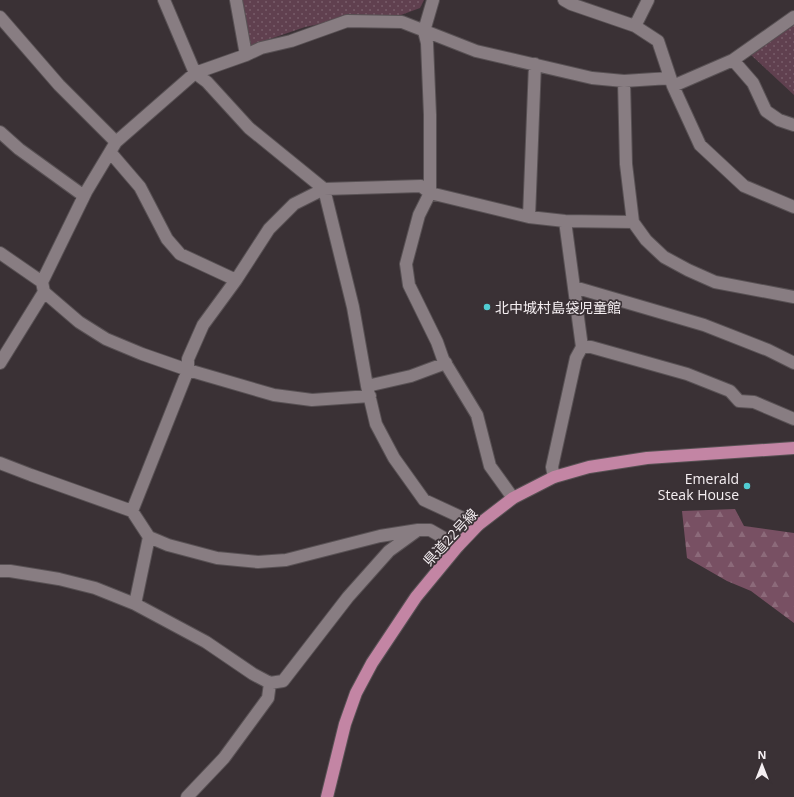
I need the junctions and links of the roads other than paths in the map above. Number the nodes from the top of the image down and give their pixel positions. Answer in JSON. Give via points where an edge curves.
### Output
{"nodes":[{"id":1,"x":164,"y":0,"type":"edge"},
{"id":2,"x":236,"y":0,"type":"edge"},
{"id":3,"x":433,"y":0,"type":"edge"},
{"id":4,"x":564,"y":0,"type":"edge"},
{"id":5,"x":648,"y":0,"type":"edge"},
{"id":6,"x":0,"y":17,"type":"edge"},
{"id":7,"x":794,"y":17,"type":"edge"},
{"id":8,"x":635,"y":26,"type":"junction"},
{"id":9,"x":424,"y":31,"type":"junction"},
{"id":10,"x":246,"y":55,"type":"junction"},
{"id":11,"x":733,"y":60,"type":"junction"},
{"id":12,"x":535,"y":64,"type":"junction"},
{"id":13,"x":195,"y":73,"type":"junction"},
{"id":14,"x":624,"y":81,"type":"junction"},
{"id":15,"x":671,"y":82,"type":"junction"},
{"id":16,"x":794,"y":125,"type":"edge"},
{"id":17,"x":0,"y":132,"type":"edge"},
{"id":18,"x":113,"y":147,"type":"junction"},
{"id":19,"x":324,"y":189,"type":"junction"},
{"id":20,"x":430,"y":193,"type":"junction"},
{"id":21,"x":84,"y":196,"type":"junction"},
{"id":22,"x":794,"y":207,"type":"edge"},
{"id":23,"x":529,"y":217,"type":"junction"},
{"id":24,"x":565,"y":221,"type":"junction"},
{"id":25,"x":633,"y":222,"type":"junction"},
{"id":26,"x":0,"y":253,"type":"edge"},
{"id":27,"x":236,"y":280,"type":"junction"},
{"id":28,"x":43,"y":287,"type":"junction"},
{"id":29,"x":574,"y":287,"type":"junction"},
{"id":30,"x":794,"y":296,"type":"edge"},
{"id":31,"x":582,"y":347,"type":"junction"},
{"id":32,"x":794,"y":362,"type":"edge"},
{"id":33,"x":0,"y":363,"type":"edge"},
{"id":34,"x":446,"y":363,"type":"junction"},
{"id":35,"x":188,"y":370,"type":"junction"},
{"id":36,"x":369,"y":391,"type":"junction"},
{"id":37,"x":794,"y":419,"type":"edge"},
{"id":38,"x":794,"y":448,"type":"edge"},
{"id":39,"x":0,"y":463,"type":"edge"},
{"id":40,"x":554,"y":477,"type":"junction"},
{"id":41,"x":513,"y":498,"type":"junction"},
{"id":42,"x":132,"y":510,"type":"junction"},
{"id":43,"x":478,"y":525,"type":"junction"},
{"id":44,"x":418,"y":530,"type":"junction"},
{"id":45,"x":149,"y":537,"type":"junction"},
{"id":46,"x":458,"y":546,"type":"junction"},
{"id":47,"x":0,"y":571,"type":"edge"},
{"id":48,"x":135,"y":604,"type":"junction"},
{"id":49,"x":270,"y":683,"type":"junction"},
{"id":50,"x":187,"y":797,"type":"edge"},
{"id":51,"x":327,"y":797,"type":"edge"}],
"edges":[{"from":1,"to":13,"type":"street"},
{"from":2,"to":10,"type":"street"},
{"from":3,"to":9,"type":"street"},
{"from":4,"to":8,"type":"street"},
{"from":5,"to":8,"type":"street"},
{"from":6,"to":18,"type":"street"},
{"from":7,"to":11,"type":"street"},
{"from":8,"to":15,"type":"street","via":[[658,41]]},
{"from":9,"to":10,"type":"street","via":[[402,22],[347,22]]},
{"from":9,"to":12,"type":"street","via":[[476,51]]},
{"from":9,"to":20,"type":"street","via":[[430,107]]},
{"from":10,"to":13,"type":"street"},
{"from":11,"to":15,"type":"street"},
{"from":11,"to":16,"type":"street","via":[[753,83],[766,111],[779,120]]},
{"from":12,"to":14,"type":"street","via":[[592,78]]},
{"from":12,"to":23,"type":"street"},
{"from":13,"to":18,"type":"street"},
{"from":13,"to":19,"type":"street","via":[[207,82],[249,128]]},
{"from":14,"to":15,"type":"street"},
{"from":14,"to":25,"type":"street","via":[[626,164]]},
{"from":15,"to":22,"type":"street","via":[[700,145],[744,186]]},
{"from":17,"to":21,"type":"street","via":[[19,149]]},
{"from":18,"to":21,"type":"street"},
{"from":18,"to":27,"type":"street","via":[[140,187],[167,239],[180,254]]},
{"from":19,"to":20,"type":"street","via":[[421,186]]},
{"from":19,"to":27,"type":"street","via":[[294,204],[269,229]]},
{"from":19,"to":36,"type":"street","via":[[353,307]]},
{"from":20,"to":23,"type":"street"},
{"from":20,"to":34,"type":"street","via":[[419,215],[406,264],[408,286]]},
{"from":21,"to":28,"type":"street"},
{"from":23,"to":24,"type":"street"},
{"from":24,"to":25,"type":"street"},
{"from":24,"to":29,"type":"street"},
{"from":25,"to":30,"type":"street","via":[[646,240],[664,257],[688,270],[715,282]]},
{"from":26,"to":28,"type":"street"},
{"from":27,"to":35,"type":"street","via":[[203,325],[188,359]]},
{"from":28,"to":33,"type":"street"},
{"from":28,"to":35,"type":"street","via":[[79,322],[106,339]]},
{"from":29,"to":31,"type":"street"},
{"from":29,"to":32,"type":"street","via":[[704,325]]},
{"from":31,"to":37,"type":"street","via":[[591,347],[687,374],[730,392],[739,401],[754,402]]},
{"from":31,"to":40,"type":"street","via":[[576,358],[552,468]]},
{"from":34,"to":36,"type":"street"},
{"from":34,"to":41,"type":"street","via":[[477,415],[490,466]]},
{"from":35,"to":36,"type":"street","via":[[274,395],[312,400]]},
{"from":35,"to":42,"type":"street"},
{"from":36,"to":43,"type":"street","via":[[376,424],[394,458],[424,500]]},
{"from":38,"to":40,"type":"main road","name":"県道22号線","via":[[647,458],[589,467]]},
{"from":39,"to":42,"type":"street"},
{"from":40,"to":41,"type":"main road","name":"県道22号線"},
{"from":41,"to":43,"type":"main road","name":"県道22号線"},
{"from":42,"to":45,"type":"street"},
{"from":43,"to":46,"type":"main road","name":"県道22号線"},
{"from":44,"to":45,"type":"street","via":[[380,536],[286,560],[258,562],[217,558],[168,545]]},
{"from":44,"to":46,"type":"street","via":[[430,530]]},
{"from":44,"to":49,"type":"street","via":[[388,551],[348,596],[283,680]]},
{"from":45,"to":48,"type":"street"},
{"from":46,"to":51,"type":"main road","name":"県道22号線","via":[[416,597],[372,663],[356,693],[345,724]]},
{"from":47,"to":48,"type":"street","via":[[59,579],[95,588]]},
{"from":48,"to":49,"type":"street","via":[[206,642]]},
{"from":49,"to":50,"type":"street","via":[[268,698],[224,758]]}]}
